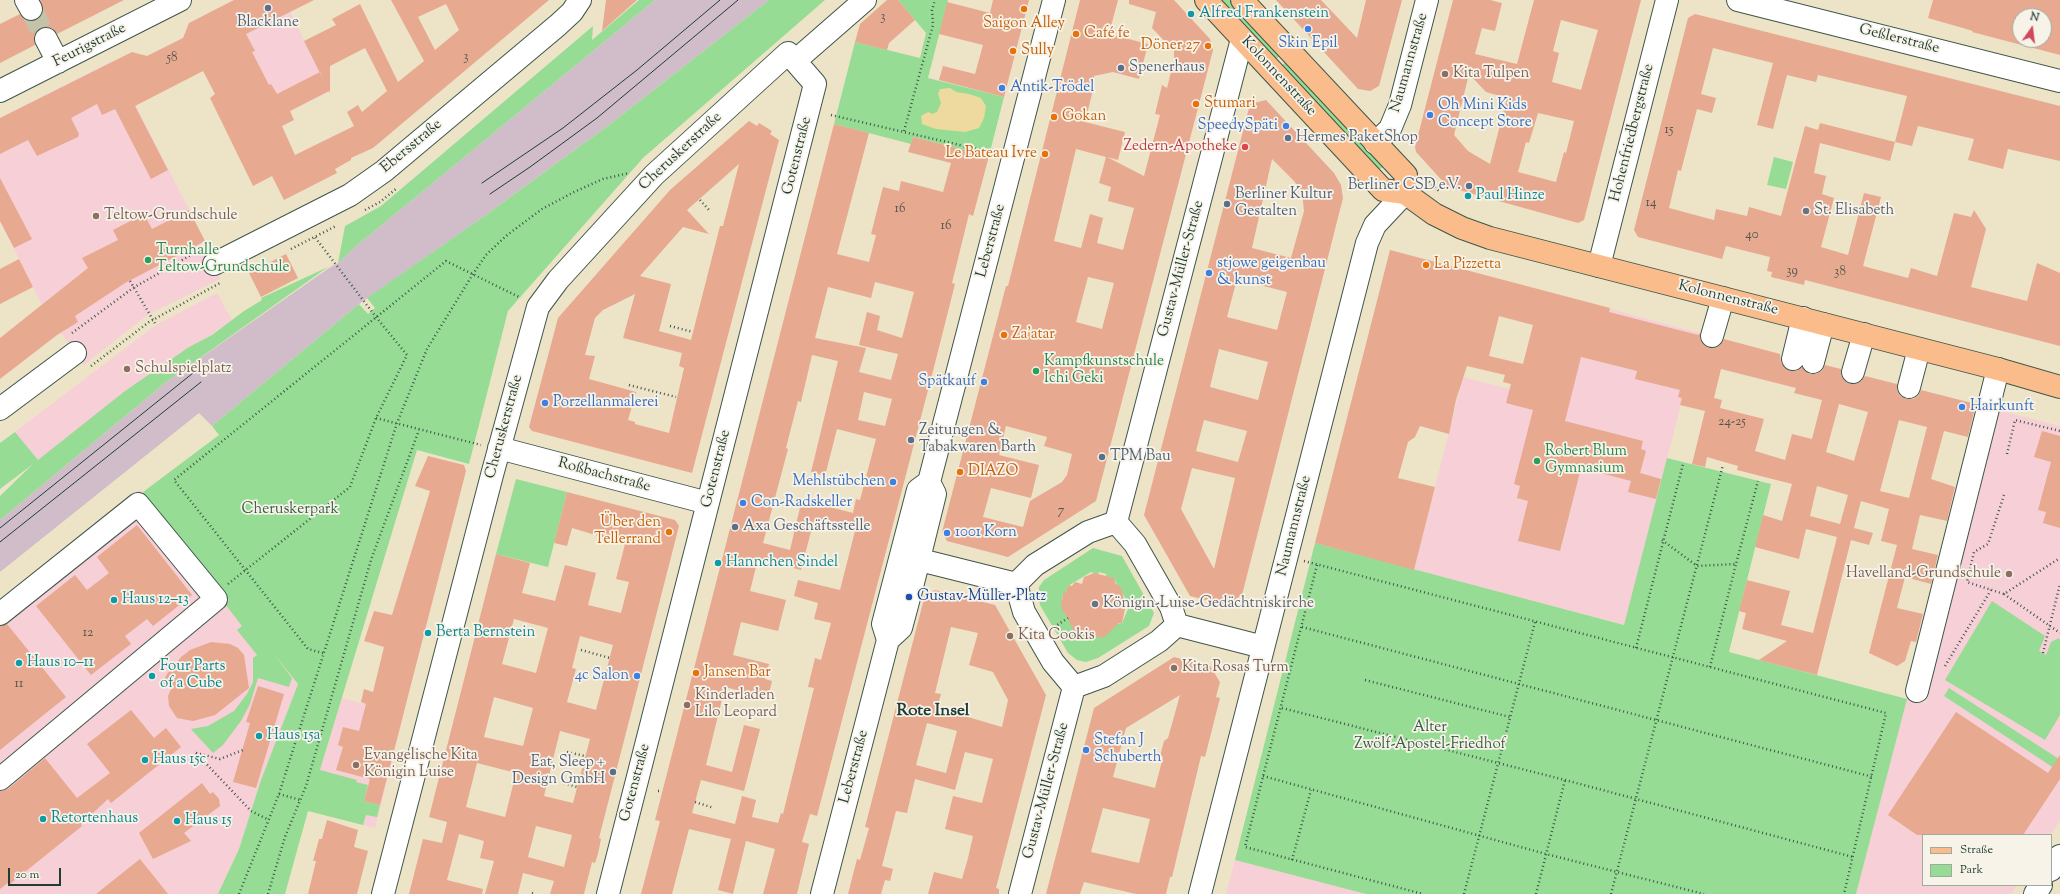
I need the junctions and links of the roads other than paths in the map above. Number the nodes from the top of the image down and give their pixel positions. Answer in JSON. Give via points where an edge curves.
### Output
{"nodes":[{"id":1,"x":180,"y":0,"type":"edge"},
{"id":2,"x":864,"y":0,"type":"edge"},
{"id":3,"x":1054,"y":0,"type":"edge"},
{"id":4,"x":1206,"y":0,"type":"edge"},
{"id":5,"x":1242,"y":0,"type":"edge"},
{"id":6,"x":1427,"y":0,"type":"edge"},
{"id":7,"x":1667,"y":0,"type":"edge"},
{"id":8,"x":1738,"y":0,"type":"edge"},
{"id":9,"x":579,"y":2,"type":"edge"},
{"id":10,"x":46,"y":39,"type":"tunnel mouth"},
{"id":11,"x":1242,"y":39,"type":"junction"},
{"id":12,"x":792,"y":57,"type":"junction"},
{"id":13,"x":58,"y":62,"type":"junction"},
{"id":14,"x":2060,"y":81,"type":"edge"},
{"id":15,"x":0,"y":91,"type":"edge"},
{"id":16,"x":1375,"y":143,"type":"junction"},
{"id":17,"x":1405,"y":193,"type":"junction"},
{"id":18,"x":217,"y":263,"type":"road end"},
{"id":19,"x":1599,"y":266,"type":"junction"},
{"id":20,"x":1723,"y":298,"type":"junction"},
{"id":21,"x":1813,"y":321,"type":"junction"},
{"id":22,"x":1864,"y":334,"type":"junction"},
{"id":23,"x":1712,"y":336,"type":"dead end"},
{"id":24,"x":1920,"y":349,"type":"junction"},
{"id":25,"x":74,"y":355,"type":"road end"},
{"id":26,"x":1803,"y":360,"type":"dead end"},
{"id":27,"x":1991,"y":367,"type":"junction"},
{"id":28,"x":1853,"y":372,"type":"dead end"},
{"id":29,"x":1909,"y":387,"type":"dead end"},
{"id":30,"x":2060,"y":387,"type":"edge"},
{"id":31,"x":1975,"y":404,"type":"dead end"},
{"id":32,"x":0,"y":409,"type":"edge"},
{"id":33,"x":499,"y":448,"type":"junction"},
{"id":34,"x":708,"y":503,"type":"junction"},
{"id":35,"x":1116,"y":522,"type":"junction"},
{"id":36,"x":910,"y":558,"type":"junction"},
{"id":37,"x":1016,"y":584,"type":"junction"},
{"id":38,"x":0,"y":614,"type":"edge"},
{"id":39,"x":1177,"y":625,"type":"junction"},
{"id":40,"x":1263,"y":647,"type":"junction"},
{"id":41,"x":1074,"y":687,"type":"junction"},
{"id":42,"x":1917,"y":692,"type":"dead end"},
{"id":43,"x":0,"y":779,"type":"edge"},
{"id":44,"x":2060,"y":856,"type":"edge"},
{"id":45,"x":2052,"y":868,"type":"edge"},
{"id":46,"x":383,"y":894,"type":"edge"},
{"id":47,"x":608,"y":894,"type":"edge"},
{"id":48,"x":822,"y":894,"type":"edge"},
{"id":49,"x":1020,"y":894,"type":"edge"},
{"id":50,"x":1200,"y":894,"type":"edge"}],
"edges":[{"from":1,"to":13,"type":"street","name":"Feurigstraße"},
{"from":2,"to":12,"type":"street","name":"Cheruskerstraße"},
{"from":3,"to":36,"type":"street","name":"Leberstraße","via":[[929,482],[918,490]]},
{"from":4,"to":11,"type":"main road","name":"Kolonnenstraße"},
{"from":5,"to":16,"type":"main road","name":"Kolonnenstraße"},
{"from":6,"to":16,"type":"street","name":"Naumannstraße","via":[[1400,105],[1390,129]]},
{"from":7,"to":19,"type":"street","name":"Hohenfriedbergstraße"},
{"from":8,"to":14,"type":"street","name":"Geßlerstraße"},
{"from":9,"to":18,"type":"street","name":"Ebersstraße","via":[[558,25],[384,171],[350,195]]},
{"from":10,"to":13,"type":"street"},
{"from":11,"to":17,"type":"main road","name":"Kolonnenstraße","via":[[1373,181],[1383,190]]},
{"from":11,"to":35,"type":"street","name":"Gustav-Müller-Straße"},
{"from":12,"to":33,"type":"street","name":"Cheruskerstraße","via":[[654,175],[558,280],[538,306]]},
{"from":12,"to":34,"type":"street","name":"Gotenstraße","via":[[815,84]]},
{"from":13,"to":15,"type":"street","name":"Feurigstraße"},
{"from":16,"to":17,"type":"main road","name":"Kolonnenstraße","via":[[1406,175]]},
{"from":17,"to":19,"type":"main road","name":"Kolonnenstraße","via":[[1434,214],[1467,231]]},
{"from":17,"to":40,"type":"street","name":"Naumannstraße","via":[[1374,225],[1367,243]]},
{"from":19,"to":20,"type":"main road","name":"Kolonnenstraße"},
{"from":20,"to":21,"type":"main road","name":"Kolonnenstraße"},
{"from":20,"to":23,"type":"street"},
{"from":21,"to":22,"type":"main road","name":"Kolonnenstraße"},
{"from":21,"to":26,"type":"street"},
{"from":22,"to":24,"type":"main road","name":"Kolonnenstraße"},
{"from":22,"to":28,"type":"street"},
{"from":24,"to":27,"type":"main road","name":"Kolonnenstraße"},
{"from":24,"to":29,"type":"street"},
{"from":25,"to":32,"type":"street"},
{"from":27,"to":30,"type":"main road","name":"Kolonnenstraße"},
{"from":27,"to":31,"type":"street"},
{"from":27,"to":42,"type":"street"},
{"from":33,"to":34,"type":"street","name":"Roßbachstraße"},
{"from":33,"to":46,"type":"street","name":"Cheruskerstraße"},
{"from":34,"to":47,"type":"street","name":"Gotenstraße"},
{"from":35,"to":37,"type":"street","via":[[1088,532],[1042,561]]},
{"from":35,"to":39,"type":"street","via":[[1135,544],[1171,608]]},
{"from":36,"to":37,"type":"street"},
{"from":36,"to":48,"type":"street","name":"Leberstraße","via":[[884,624],[888,640]]},
{"from":37,"to":41,"type":"street","via":[[1024,612],[1053,662]]},
{"from":38,"to":43,"type":"street","via":[[138,504],[216,599]]},
{"from":39,"to":40,"type":"street"},
{"from":39,"to":41,"type":"street","via":[[1159,641],[1104,676]]},
{"from":40,"to":50,"type":"street","name":"Naumannstraße"},
{"from":41,"to":49,"type":"street","name":"Gustav-Müller-Straße"},
{"from":44,"to":45,"type":"street"}]}
